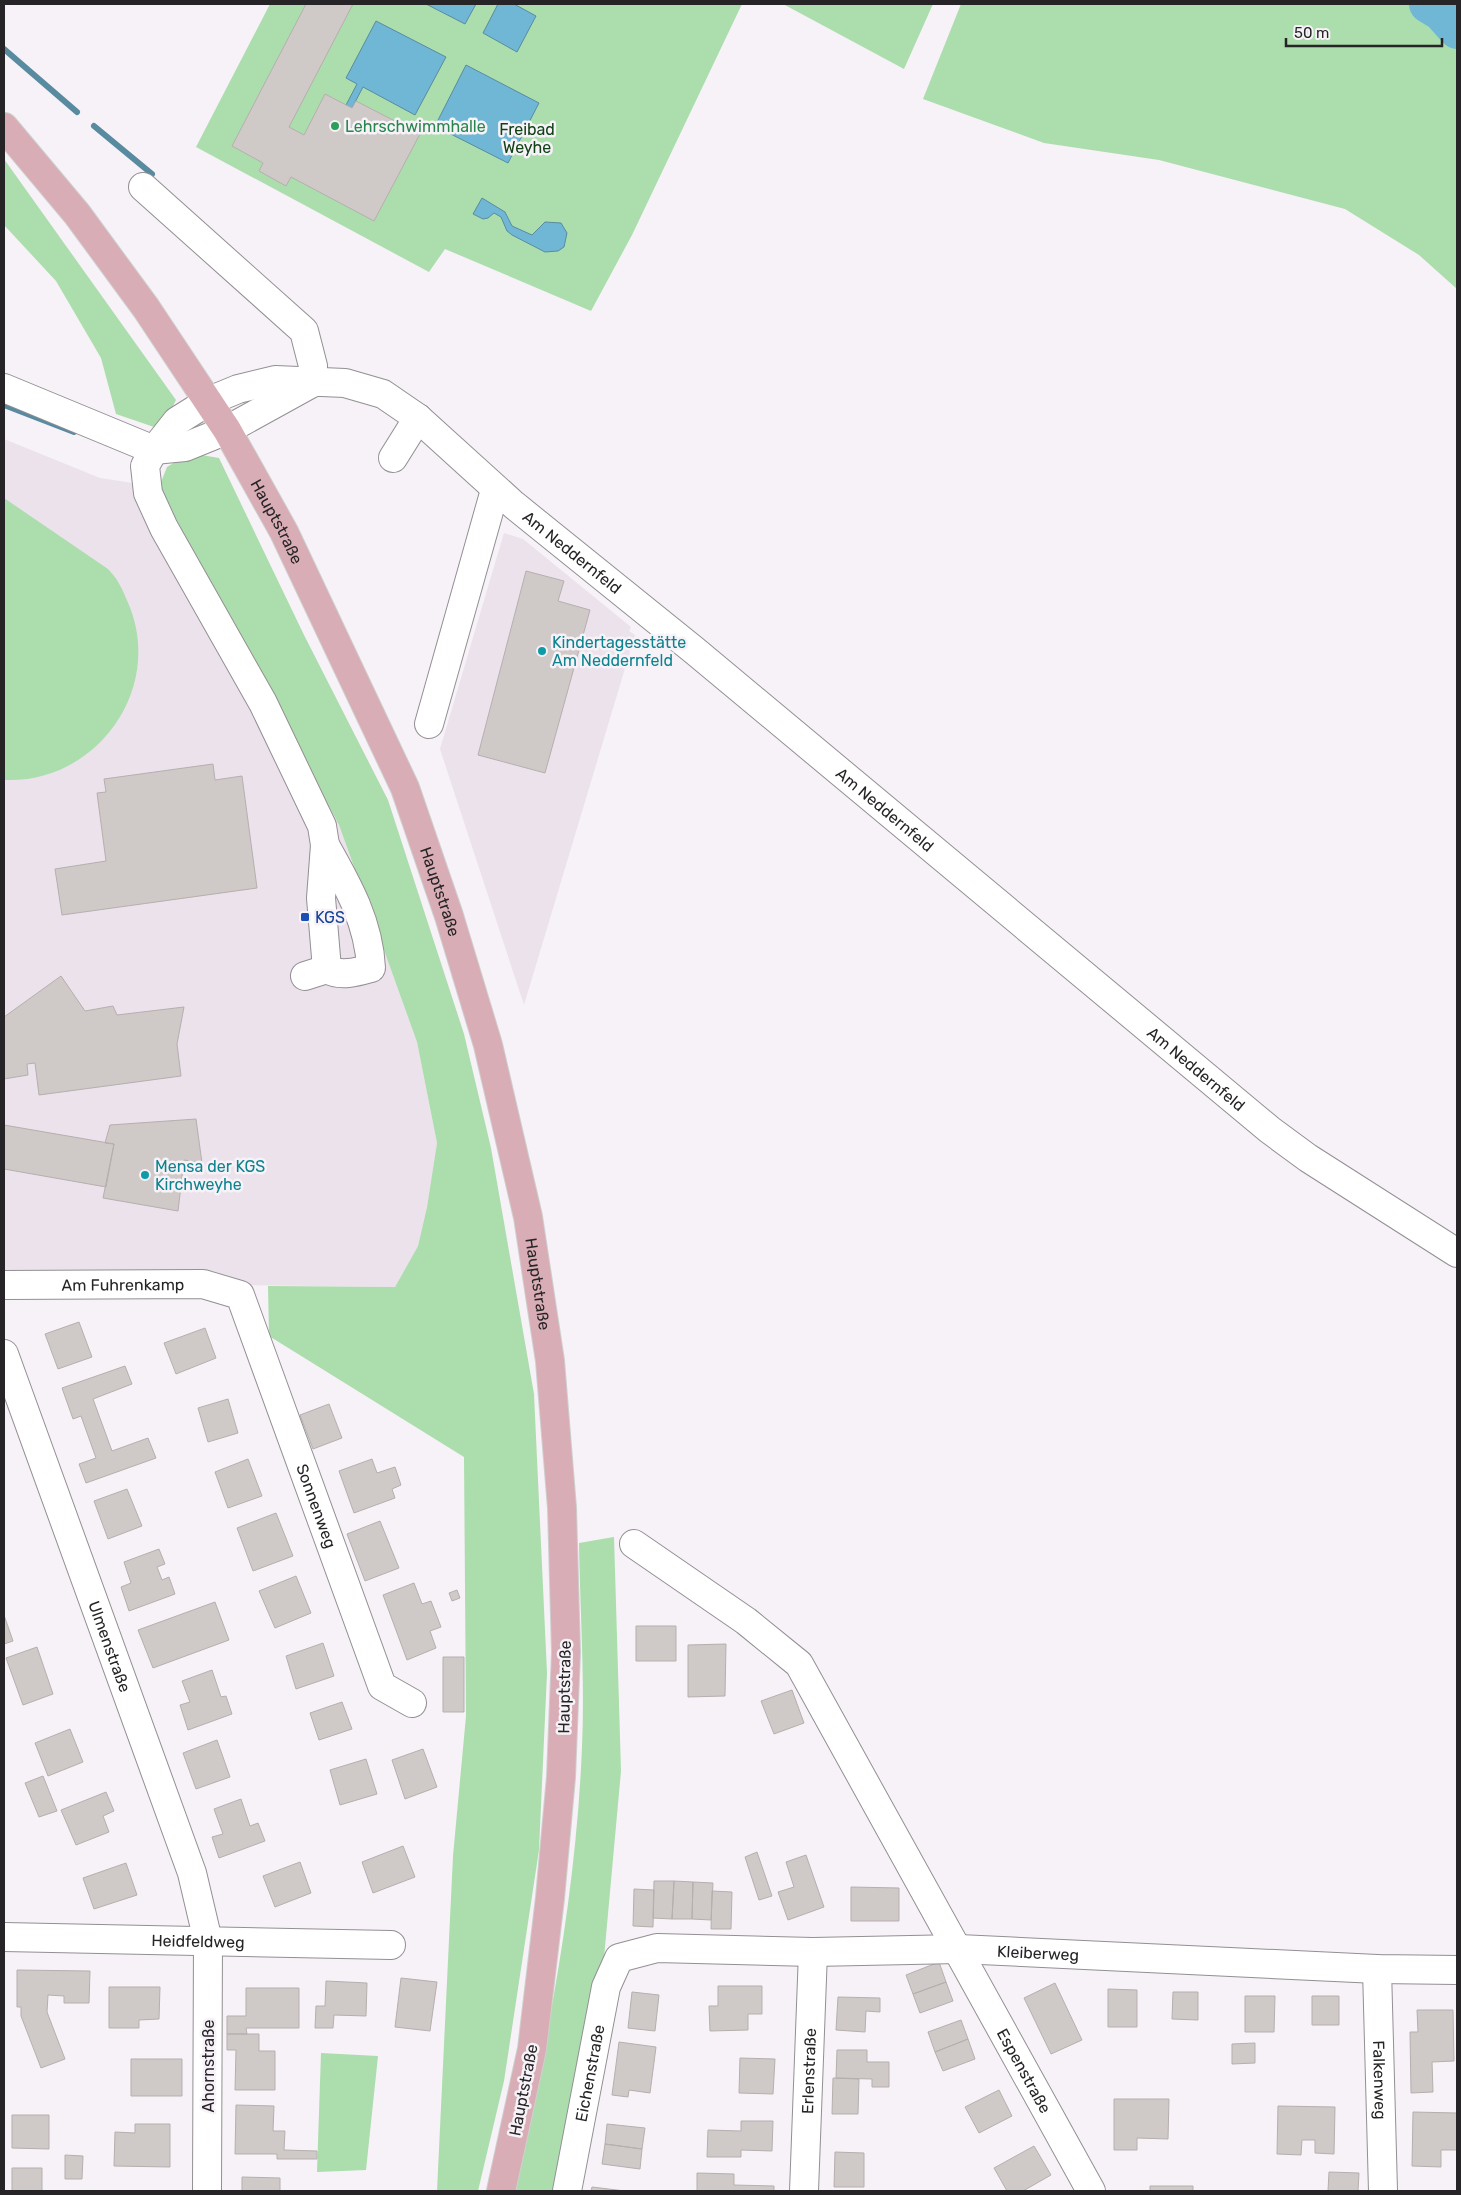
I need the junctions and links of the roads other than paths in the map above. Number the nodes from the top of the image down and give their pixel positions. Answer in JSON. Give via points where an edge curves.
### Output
{"nodes":[{"id":1,"x":4,"y":126,"type":"edge"},
{"id":2,"x":143,"y":187,"type":"dead end"},
{"id":3,"x":312,"y":383,"type":"junction"},
{"id":4,"x":4,"y":388,"type":"edge"},
{"id":5,"x":210,"y":402,"type":"junction"},
{"id":6,"x":418,"y":418,"type":"junction"},
{"id":7,"x":228,"y":430,"type":"junction"},
{"id":8,"x":154,"y":450,"type":"junction"},
{"id":9,"x":393,"y":458,"type":"dead end"},
{"id":10,"x":493,"y":497,"type":"dead end"},
{"id":11,"x":429,"y":724,"type":"dead end"},
{"id":12,"x":325,"y":844,"type":"junction"},
{"id":13,"x":1457,"y":1253,"type":"edge"},
{"id":14,"x":4,"y":1285,"type":"edge"},
{"id":15,"x":240,"y":1295,"type":"joint"},
{"id":16,"x":4,"y":1354,"type":"edge"},
{"id":17,"x":634,"y":1544,"type":"dead end"},
{"id":18,"x":412,"y":1703,"type":"dead end"},
{"id":19,"x":4,"y":1937,"type":"edge"},
{"id":20,"x":208,"y":1940,"type":"junction"},
{"id":21,"x":391,"y":1945,"type":"dead end"},
{"id":22,"x":959,"y":1949,"type":"junction"},
{"id":23,"x":813,"y":1952,"type":"junction"},
{"id":24,"x":619,"y":1958,"type":"joint"},
{"id":25,"x":1377,"y":1969,"type":"junction"},
{"id":26,"x":1457,"y":1970,"type":"edge"},
{"id":27,"x":207,"y":2191,"type":"edge"},
{"id":28,"x":501,"y":2191,"type":"edge"},
{"id":29,"x":567,"y":2191,"type":"edge"},
{"id":30,"x":804,"y":2191,"type":"edge"},
{"id":31,"x":1091,"y":2191,"type":"edge"},
{"id":32,"x":1383,"y":2191,"type":"edge"}],
"edges":[{"from":1,"to":5,"type":"main road","name":"Hauptstraße","via":[[77,214]]},
{"from":2,"to":3,"type":"street","via":[[304,331],[313,366]]},
{"from":3,"to":5,"type":"street","name":"Am Neddernfeld","via":[[275,380],[238,389]]},
{"from":3,"to":6,"type":"street","name":"Am Neddernfeld","via":[[344,383],[383,394]]},
{"from":3,"to":7,"type":"street","name":"Am Neddernfeld"},
{"from":4,"to":8,"type":"street"},
{"from":5,"to":7,"type":"main road","name":"Hauptstraße"},
{"from":5,"to":8,"type":"street","via":[[177,421]]},
{"from":6,"to":9,"type":"street"},
{"from":6,"to":13,"type":"street","name":"Am Neddernfeld","via":[[514,504],[1270,1130],[1308,1158]]},
{"from":7,"to":8,"type":"street","via":[[185,447]]},
{"from":7,"to":28,"type":"main road","name":"Hauptstraße","via":[[284,532],[405,788],[488,1045],[531,1236],[550,1361],[562,1508],[565,1662],[561,1777],[532,2049]]},
{"from":8,"to":12,"type":"street","via":[[145,466],[148,493],[164,528],[263,703],[322,826]]},
{"from":10,"to":11,"type":"street"},
{"from":12,"to":12,"type":"street","via":[[359,910],[370,944],[371,968],[354,973],[316,973]]},
{"from":14,"to":15,"type":"street","name":"Am Fuhrenkamp","via":[[203,1284]]},
{"from":15,"to":18,"type":"street","name":"Sonnenweg","via":[[382,1686]]},
{"from":16,"to":20,"type":"street","name":"Ulmenstraße","via":[[192,1873]]},
{"from":17,"to":22,"type":"street","name":"Espenstraße","via":[[746,1621],[799,1664]]},
{"from":19,"to":20,"type":"street","name":"Heidfeldweg"},
{"from":20,"to":21,"type":"street","name":"Heidfeldweg"},
{"from":20,"to":27,"type":"street","name":"Ahornstraße"},
{"from":22,"to":23,"type":"street","name":"Kleiberweg"},
{"from":22,"to":25,"type":"street","name":"Kleiberweg"},
{"from":22,"to":31,"type":"street","name":"Espenstraße"},
{"from":23,"to":24,"type":"street","name":"Kleiberweg","via":[[657,1948]]},
{"from":23,"to":30,"type":"street","name":"Erlenstraße"},
{"from":24,"to":29,"type":"street","name":"Eichenstraße","via":[[606,1987]]},
{"from":25,"to":26,"type":"street","name":"Kleiberweg"},
{"from":25,"to":32,"type":"street","name":"Falkenweg"}]}
